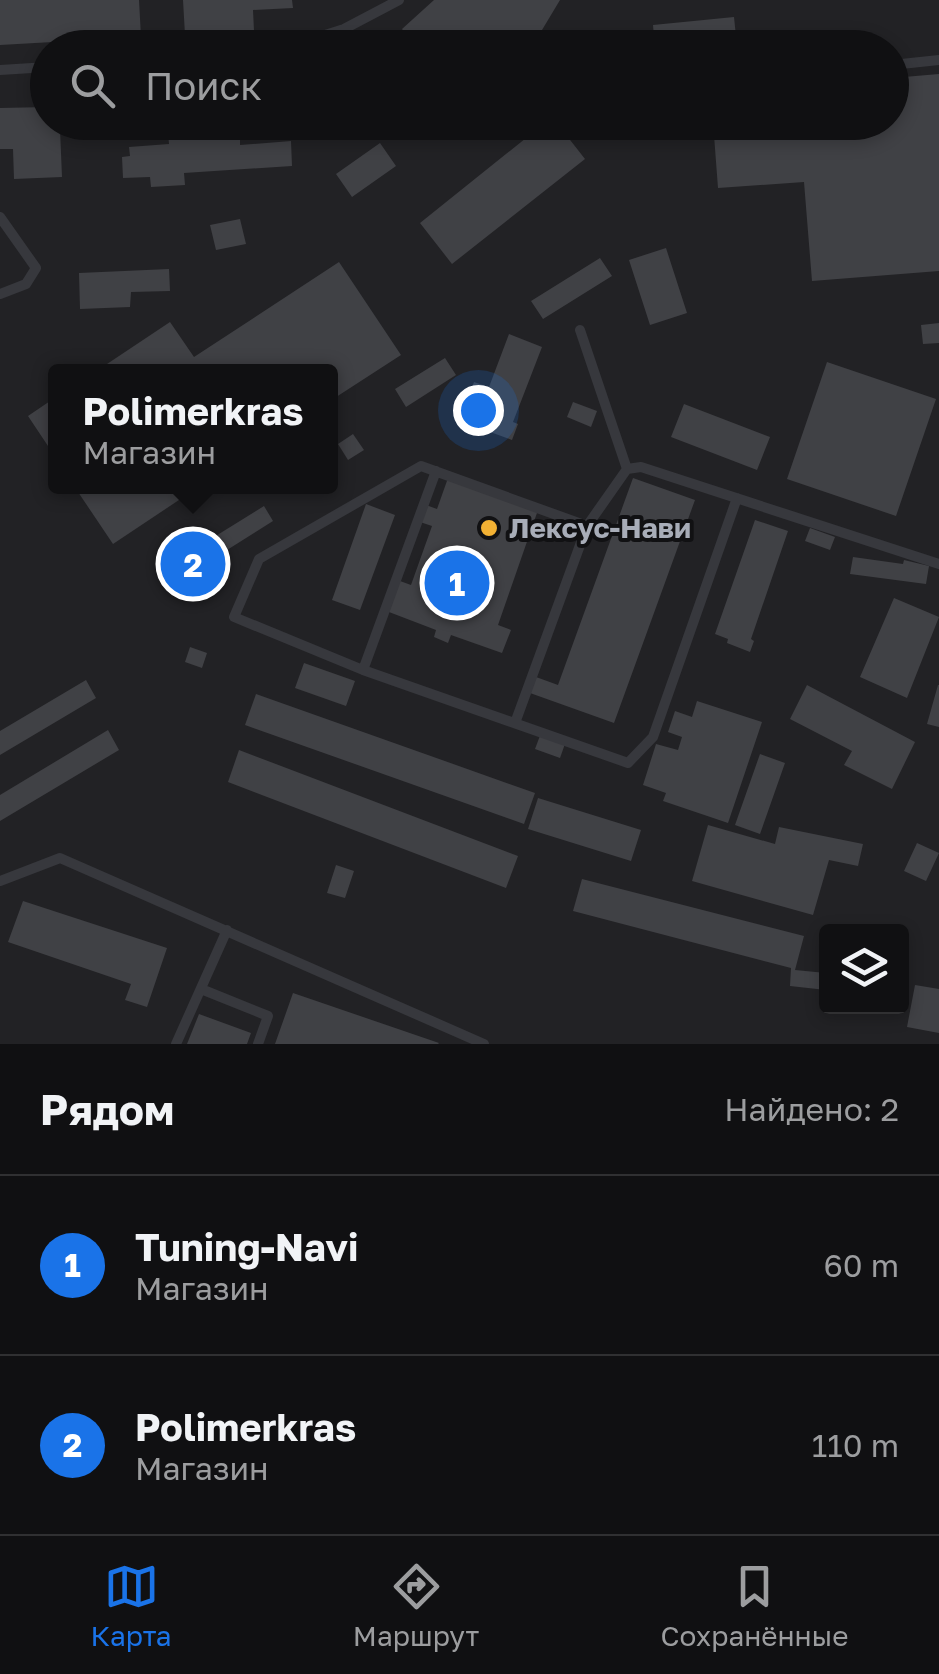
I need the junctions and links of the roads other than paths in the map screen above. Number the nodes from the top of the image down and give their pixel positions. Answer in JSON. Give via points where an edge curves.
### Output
{"nodes":[{"id":1,"x":399,"y":0,"type":"edge"},
{"id":2,"x":341,"y":30,"type":"edge"},
{"id":3,"x":939,"y":60,"type":"edge"},
{"id":4,"x":909,"y":63,"type":"edge"},
{"id":5,"x":30,"y":68,"type":"edge"},
{"id":6,"x":0,"y":70,"type":"edge"},
{"id":7,"x":0,"y":218,"type":"edge"},
{"id":8,"x":0,"y":294,"type":"edge"},
{"id":9,"x":580,"y":330,"type":"dead end"},
{"id":10,"x":628,"y":468,"type":"junction"},
{"id":11,"x":436,"y":471,"type":"junction"},
{"id":12,"x":737,"y":498,"type":"junction"},
{"id":13,"x":586,"y":526,"type":"junction"},
{"id":14,"x":939,"y":564,"type":"edge"},
{"id":15,"x":363,"y":670,"type":"junction"},
{"id":16,"x":514,"y":723,"type":"junction"},
{"id":17,"x":0,"y":882,"type":"edge"},
{"id":18,"x":227,"y":930,"type":"junction"},
{"id":19,"x":201,"y":989,"type":"junction"},
{"id":20,"x":470,"y":1042,"type":"edge"},
{"id":21,"x":176,"y":1044,"type":"edge"},
{"id":22,"x":258,"y":1044,"type":"edge"},
{"id":23,"x":484,"y":1044,"type":"edge"}],
"edges":[{"from":1,"to":2,"type":"lane"},
{"from":3,"to":4,"type":"lane"},
{"from":5,"to":6,"type":"lane"},
{"from":7,"to":8,"type":"lane","via":[[36,268],[26,284]]},
{"from":9,"to":10,"type":"lane"},
{"from":10,"to":12,"type":"lane"},
{"from":10,"to":13,"type":"lane"},
{"from":11,"to":13,"type":"lane"},
{"from":11,"to":15,"type":"lane"},
{"from":11,"to":15,"type":"lane","via":[[421,466],[259,559],[234,617]]},
{"from":12,"to":14,"type":"lane"},
{"from":12,"to":16,"type":"lane","via":[[653,737],[628,763]]},
{"from":13,"to":16,"type":"lane"},
{"from":15,"to":16,"type":"lane"},
{"from":17,"to":18,"type":"lane","via":[[60,858]]},
{"from":18,"to":19,"type":"lane"},
{"from":18,"to":20,"type":"lane"},
{"from":19,"to":21,"type":"lane"},
{"from":19,"to":22,"type":"lane","via":[[268,1016]]},
{"from":20,"to":23,"type":"lane"}]}
